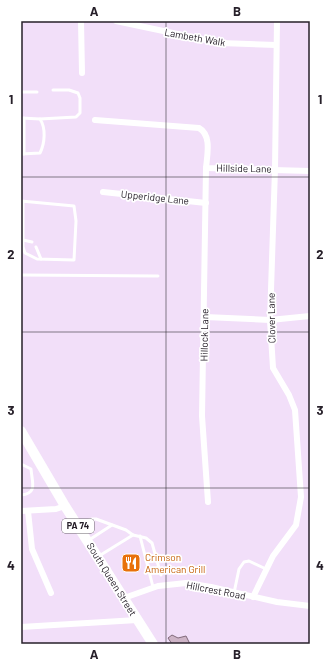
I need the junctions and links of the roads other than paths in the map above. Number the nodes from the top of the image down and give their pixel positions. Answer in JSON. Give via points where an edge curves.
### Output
{"nodes":[{"id":1,"x":81,"y":21,"type":"edge"},
{"id":2,"x":116,"y":21,"type":"edge"},
{"id":3,"x":277,"y":21,"type":"edge"},
{"id":4,"x":276,"y":46,"type":"junction"},
{"id":5,"x":82,"y":73,"type":"dead end"},
{"id":6,"x":53,"y":90,"type":"dead end"},
{"id":7,"x":21,"y":92,"type":"edge"},
{"id":8,"x":37,"y":92,"type":"dead end"},
{"id":9,"x":22,"y":118,"type":"edge"},
{"id":10,"x":40,"y":118,"type":"junction"},
{"id":11,"x":95,"y":120,"type":"dead end"},
{"id":12,"x":22,"y":154,"type":"edge"},
{"id":13,"x":206,"y":168,"type":"junction"},
{"id":14,"x":275,"y":169,"type":"junction"},
{"id":15,"x":310,"y":170,"type":"edge"},
{"id":16,"x":104,"y":192,"type":"dead end"},
{"id":17,"x":22,"y":201,"type":"edge"},
{"id":18,"x":206,"y":203,"type":"junction"},
{"id":19,"x":23,"y":240,"type":"junction"},
{"id":20,"x":32,"y":242,"type":"dead end"},
{"id":21,"x":36,"y":247,"type":"dead end"},
{"id":22,"x":41,"y":259,"type":"junction"},
{"id":23,"x":21,"y":275,"type":"edge"},
{"id":24,"x":158,"y":276,"type":"dead end"},
{"id":25,"x":310,"y":316,"type":"edge"},
{"id":26,"x":205,"y":317,"type":"junction"},
{"id":27,"x":270,"y":320,"type":"junction"},
{"id":28,"x":21,"y":431,"type":"edge"},
{"id":29,"x":21,"y":464,"type":"edge"},
{"id":30,"x":21,"y":495,"type":"edge"},
{"id":31,"x":208,"y":502,"type":"dead end"},
{"id":32,"x":65,"y":506,"type":"junction"},
{"id":33,"x":21,"y":511,"type":"edge"},
{"id":34,"x":28,"y":511,"type":"junction"},
{"id":35,"x":77,"y":525,"type":"junction"},
{"id":36,"x":112,"y":525,"type":"junction"},
{"id":37,"x":133,"y":535,"type":"junction"},
{"id":38,"x":140,"y":536,"type":"junction"},
{"id":39,"x":88,"y":541,"type":"junction"},
{"id":40,"x":98,"y":557,"type":"junction"},
{"id":41,"x":157,"y":560,"type":"junction"},
{"id":42,"x":146,"y":562,"type":"junction"},
{"id":43,"x":266,"y":569,"type":"junction"},
{"id":44,"x":161,"y":575,"type":"dead end"},
{"id":45,"x":153,"y":587,"type":"junction"},
{"id":46,"x":51,"y":593,"type":"dead end"},
{"id":47,"x":234,"y":593,"type":"junction"},
{"id":48,"x":253,"y":597,"type":"junction"},
{"id":49,"x":124,"y":598,"type":"junction"},
{"id":50,"x":310,"y":606,"type":"edge"},
{"id":51,"x":137,"y":620,"type":"junction"},
{"id":52,"x":21,"y":627,"type":"edge"},
{"id":53,"x":152,"y":644,"type":"edge"}],
"edges":[{"from":1,"to":5,"type":"street"},
{"from":2,"to":4,"type":"street","name":"Lambeth Walk","via":[[220,43]]},
{"from":3,"to":4,"type":"street","name":"Clover Lane"},
{"from":4,"to":14,"type":"street","name":"Clover Lane"},
{"from":6,"to":10,"type":"lane","via":[[78,93],[80,113],[76,117]]},
{"from":7,"to":8,"type":"lane"},
{"from":9,"to":10,"type":"lane"},
{"from":9,"to":12,"type":"lane"},
{"from":10,"to":12,"type":"lane","via":[[43,123],[44,145],[40,153]]},
{"from":11,"to":13,"type":"street","name":"Hillside Lane","via":[[200,128],[207,137]]},
{"from":13,"to":14,"type":"street","name":"Hillside Lane"},
{"from":13,"to":18,"type":"street","name":"Hillock Lane"},
{"from":14,"to":15,"type":"street","name":"Hillside Lane"},
{"from":14,"to":27,"type":"street","name":"Clover Lane"},
{"from":16,"to":18,"type":"street","name":"Upperidge Lane"},
{"from":17,"to":19,"type":"lane"},
{"from":17,"to":22,"type":"lane","via":[[74,206],[74,260]]},
{"from":18,"to":26,"type":"street","name":"Hillock Lane"},
{"from":19,"to":20,"type":"lane"},
{"from":19,"to":22,"type":"lane","via":[[25,253]]},
{"from":21,"to":22,"type":"lane"},
{"from":23,"to":24,"type":"lane"},
{"from":25,"to":27,"type":"street"},
{"from":26,"to":27,"type":"street"},
{"from":26,"to":31,"type":"street","name":"Hillock Lane","via":[[202,416]]},
{"from":27,"to":43,"type":"street","name":"Clover Lane","via":[[273,368],[295,410],[301,497],[296,525]]},
{"from":28,"to":32,"type":"main road","name":"South Queen Street","number":"PA 74"},
{"from":29,"to":30,"type":"lane","via":[[31,469],[32,487],[29,495]]},
{"from":32,"to":34,"type":"street"},
{"from":32,"to":35,"type":"main road","name":"South Queen Street","number":"PA 74"},
{"from":33,"to":34,"type":"street"},
{"from":34,"to":46,"type":"street","via":[[32,549]]},
{"from":35,"to":36,"type":"lane","via":[[92,519]]},
{"from":35,"to":39,"type":"main road","name":"South Queen Street","number":"PA 74"},
{"from":36,"to":37,"type":"lane"},
{"from":36,"to":39,"type":"lane"},
{"from":37,"to":38,"type":"lane"},
{"from":37,"to":40,"type":"lane"},
{"from":38,"to":41,"type":"lane","via":[[152,543]]},
{"from":38,"to":42,"type":"lane"},
{"from":39,"to":40,"type":"main road","name":"South Queen Street","number":"PA 74"},
{"from":40,"to":49,"type":"main road","name":"South Queen Street","number":"PA 74"},
{"from":41,"to":42,"type":"lane"},
{"from":41,"to":44,"type":"lane"},
{"from":42,"to":45,"type":"lane"},
{"from":43,"to":47,"type":"lane","via":[[249,561],[244,562],[239,569]]},
{"from":43,"to":48,"type":"street","name":"Clover Lane"},
{"from":45,"to":47,"type":"street","name":"Hillcrest Road","via":[[186,583]]},
{"from":45,"to":49,"type":"street","name":"Hillcrest Road"},
{"from":47,"to":48,"type":"street","name":"Hillcrest Road"},
{"from":48,"to":50,"type":"street","name":"Hillcrest Road"},
{"from":49,"to":51,"type":"main road","name":"South Queen Street","number":"PA 74"},
{"from":51,"to":52,"type":"street"},
{"from":51,"to":53,"type":"main road","name":"South Queen Street","number":"PA 74"}]}
